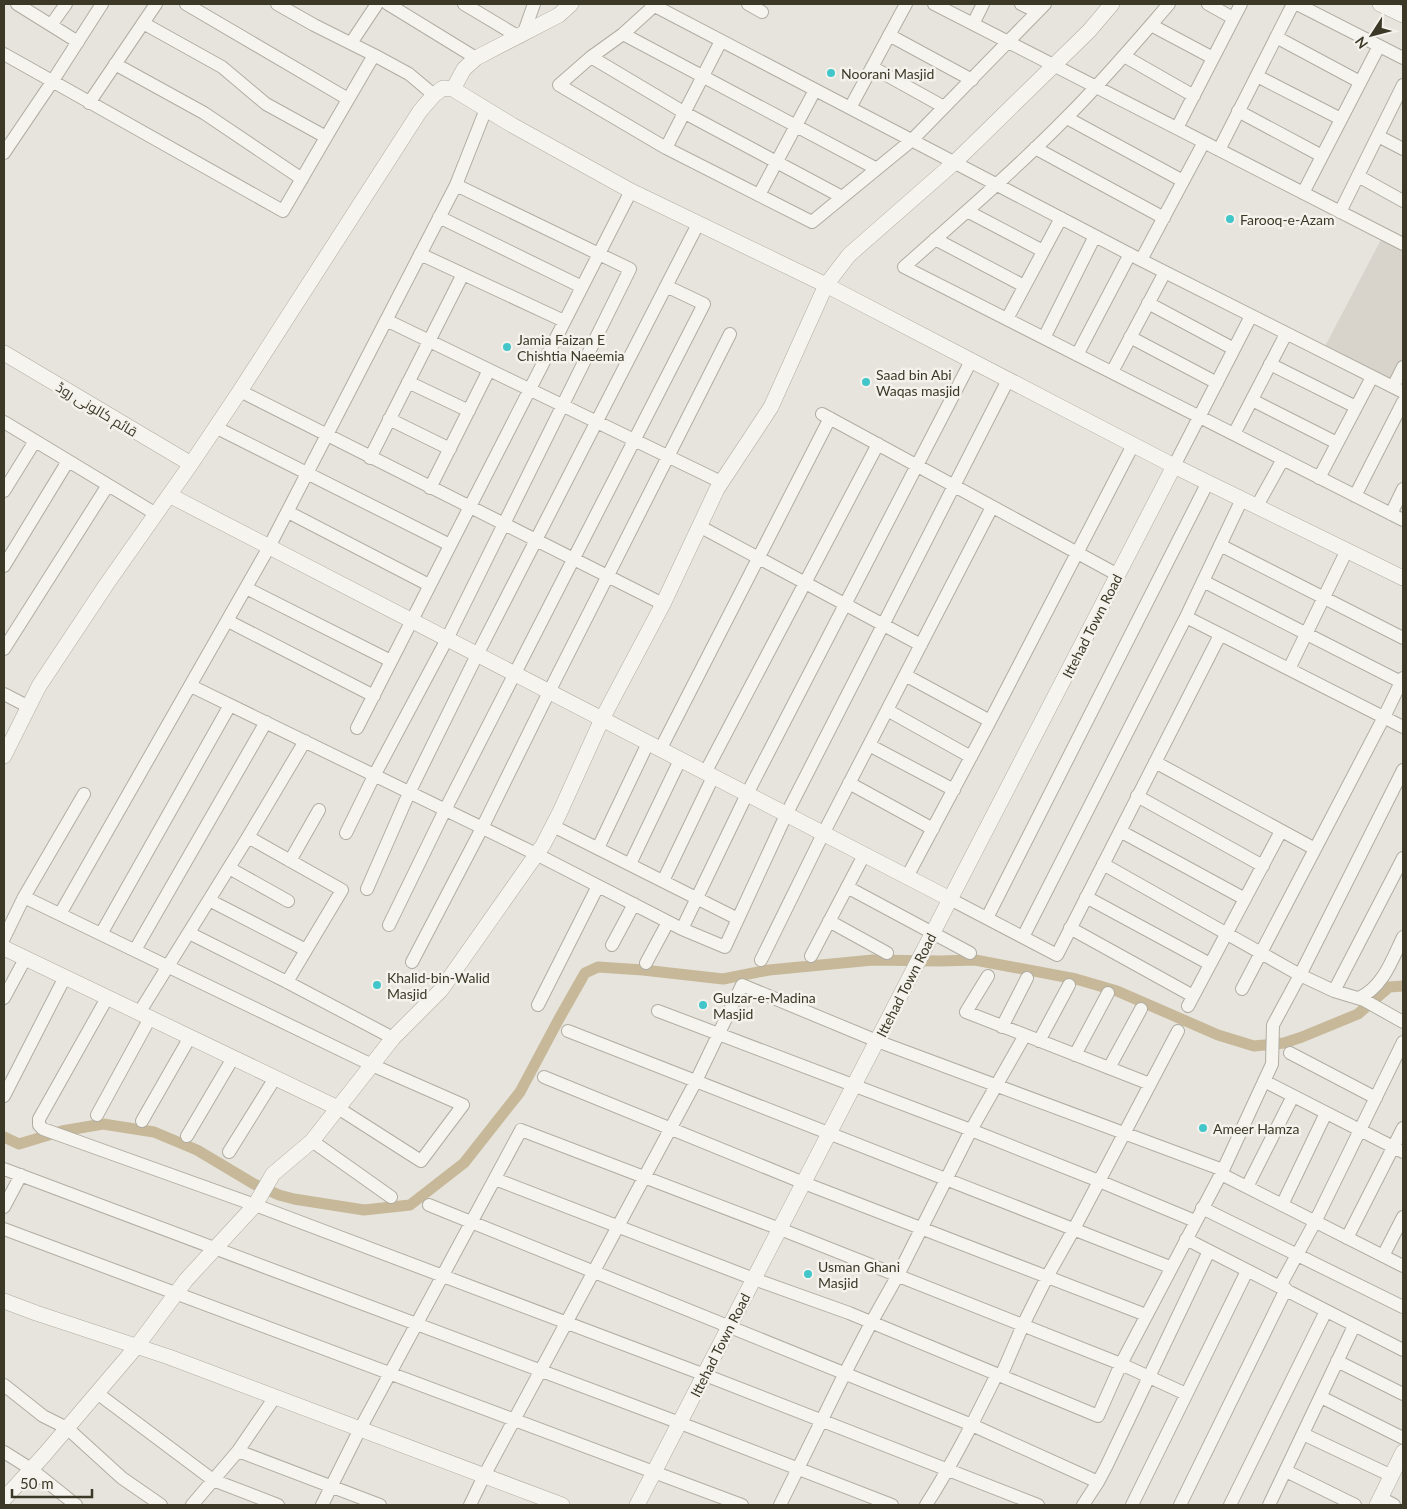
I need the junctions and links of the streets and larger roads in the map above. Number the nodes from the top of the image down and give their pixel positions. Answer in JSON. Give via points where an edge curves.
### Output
{"nodes":[{"id":1,"x":17,"y":4,"type":"edge"},
{"id":2,"x":66,"y":4,"type":"edge"},
{"id":3,"x":102,"y":4,"type":"edge"},
{"id":4,"x":156,"y":4,"type":"edge"},
{"id":5,"x":186,"y":4,"type":"edge"},
{"id":6,"x":277,"y":4,"type":"edge"},
{"id":7,"x":377,"y":4,"type":"edge"},
{"id":8,"x":388,"y":4,"type":"edge"},
{"id":9,"x":464,"y":4,"type":"edge"},
{"id":10,"x":534,"y":4,"type":"edge"},
{"id":11,"x":571,"y":4,"type":"edge"},
{"id":12,"x":654,"y":4,"type":"edge"},
{"id":13,"x":748,"y":4,"type":"edge"},
{"id":14,"x":906,"y":4,"type":"edge"},
{"id":15,"x":934,"y":4,"type":"edge"},
{"id":16,"x":983,"y":4,"type":"edge"},
{"id":17,"x":1021,"y":4,"type":"edge"},
{"id":18,"x":1112,"y":4,"type":"edge"},
{"id":19,"x":1169,"y":4,"type":"edge"},
{"id":20,"x":1208,"y":4,"type":"edge"},
{"id":21,"x":1241,"y":4,"type":"edge"},
{"id":22,"x":1295,"y":4,"type":"edge"},
{"id":23,"x":1380,"y":4,"type":"edge"},
{"id":24,"x":1041,"y":8,"type":"edge"},
{"id":25,"x":762,"y":12,"type":"dead end"},
{"id":26,"x":1403,"y":15,"type":"edge"},
{"id":27,"x":1233,"y":18,"type":"junction"},
{"id":28,"x":142,"y":23,"type":"junction"},
{"id":29,"x":973,"y":24,"type":"junction"},
{"id":30,"x":51,"y":25,"type":"junction"},
{"id":31,"x":1151,"y":25,"type":"junction"},
{"id":32,"x":623,"y":34,"type":"junction"},
{"id":33,"x":889,"y":35,"type":"junction"},
{"id":34,"x":521,"y":36,"type":"junction"},
{"id":35,"x":1276,"y":37,"type":"junction"},
{"id":36,"x":721,"y":41,"type":"junction"},
{"id":37,"x":78,"y":42,"type":"junction"},
{"id":38,"x":1008,"y":42,"type":"junction"},
{"id":39,"x":351,"y":43,"type":"junction"},
{"id":40,"x":1379,"y":46,"type":"junction"},
{"id":41,"x":4,"y":54,"type":"edge"},
{"id":42,"x":374,"y":55,"type":"junction"},
{"id":43,"x":1124,"y":56,"type":"junction"},
{"id":44,"x":591,"y":57,"type":"junction"},
{"id":45,"x":476,"y":58,"type":"junction"},
{"id":46,"x":1213,"y":58,"type":"junction"},
{"id":47,"x":1403,"y":58,"type":"edge"},
{"id":48,"x":115,"y":64,"type":"junction"},
{"id":49,"x":1054,"y":66,"type":"junction"},
{"id":50,"x":872,"y":67,"type":"junction"},
{"id":51,"x":1257,"y":76,"type":"junction"},
{"id":52,"x":703,"y":77,"type":"junction"},
{"id":53,"x":972,"y":80,"type":"junction"},
{"id":54,"x":52,"y":82,"type":"junction"},
{"id":55,"x":1360,"y":82,"type":"junction"},
{"id":56,"x":1403,"y":85,"type":"edge"},
{"id":57,"x":1096,"y":87,"type":"junction"},
{"id":58,"x":453,"y":88,"type":"junction"},
{"id":59,"x":816,"y":90,"type":"junction"},
{"id":60,"x":434,"y":95,"type":"junction"},
{"id":61,"x":1194,"y":96,"type":"junction"},
{"id":62,"x":348,"y":99,"type":"junction"},
{"id":63,"x":89,"y":103,"type":"junction"},
{"id":64,"x":1399,"y":103,"type":"edge"},
{"id":65,"x":944,"y":107,"type":"junction"},
{"id":66,"x":850,"y":108,"type":"junction"},
{"id":67,"x":486,"y":109,"type":"junction"},
{"id":68,"x":1238,"y":111,"type":"junction"},
{"id":69,"x":684,"y":113,"type":"junction"},
{"id":70,"x":1067,"y":118,"type":"junction"},
{"id":71,"x":1341,"y":119,"type":"junction"},
{"id":72,"x":796,"y":126,"type":"junction"},
{"id":73,"x":1177,"y":128,"type":"junction"},
{"id":74,"x":1378,"y":136,"type":"junction"},
{"id":75,"x":8,"y":137,"type":"edge"},
{"id":76,"x":326,"y":137,"type":"junction"},
{"id":77,"x":912,"y":140,"type":"junction"},
{"id":78,"x":1204,"y":142,"type":"junction"},
{"id":79,"x":666,"y":148,"type":"junction"},
{"id":80,"x":1035,"y":148,"type":"junction"},
{"id":81,"x":1403,"y":149,"type":"edge"},
{"id":82,"x":1219,"y":150,"type":"junction"},
{"id":83,"x":4,"y":153,"type":"edge"},
{"id":84,"x":1322,"y":156,"type":"junction"},
{"id":85,"x":777,"y":162,"type":"junction"},
{"id":86,"x":955,"y":162,"type":"junction"},
{"id":87,"x":877,"y":168,"type":"junction"},
{"id":88,"x":1358,"y":176,"type":"junction"},
{"id":89,"x":302,"y":178,"type":"junction"},
{"id":90,"x":1183,"y":181,"type":"junction"},
{"id":91,"x":998,"y":184,"type":"junction"},
{"id":92,"x":456,"y":185,"type":"junction"},
{"id":93,"x":631,"y":191,"type":"junction"},
{"id":94,"x":1303,"y":193,"type":"junction"},
{"id":95,"x":759,"y":196,"type":"junction"},
{"id":96,"x":842,"y":197,"type":"junction"},
{"id":97,"x":1403,"y":201,"type":"edge"},
{"id":98,"x":967,"y":211,"type":"junction"},
{"id":99,"x":1340,"y":212,"type":"junction"},
{"id":100,"x":439,"y":217,"type":"junction"},
{"id":101,"x":1061,"y":218,"type":"junction"},
{"id":102,"x":1164,"y":218,"type":"junction"},
{"id":103,"x":698,"y":224,"type":"junction"},
{"id":104,"x":1095,"y":236,"type":"junction"},
{"id":105,"x":935,"y":239,"type":"junction"},
{"id":106,"x":1403,"y":244,"type":"edge"},
{"id":107,"x":1043,"y":251,"type":"junction"},
{"id":108,"x":420,"y":254,"type":"junction"},
{"id":109,"x":598,"y":255,"type":"junction"},
{"id":110,"x":1135,"y":257,"type":"junction"},
{"id":111,"x":1165,"y":272,"type":"junction"},
{"id":112,"x":463,"y":274,"type":"junction"},
{"id":113,"x":666,"y":286,"type":"junction"},
{"id":114,"x":826,"y":286,"type":"junction"},
{"id":115,"x":1024,"y":286,"type":"junction"},
{"id":116,"x":582,"y":288,"type":"junction"},
{"id":117,"x":1148,"y":303,"type":"junction"},
{"id":118,"x":1251,"y":316,"type":"junction"},
{"id":119,"x":1007,"y":319,"type":"junction"},
{"id":120,"x":386,"y":320,"type":"junction"},
{"id":121,"x":564,"y":321,"type":"junction"},
{"id":122,"x":730,"y":334,"type":"dead end"},
{"id":123,"x":1286,"y":334,"type":"junction"},
{"id":124,"x":1130,"y":337,"type":"junction"},
{"id":125,"x":1044,"y":338,"type":"junction"},
{"id":126,"x":429,"y":341,"type":"junction"},
{"id":127,"x":1234,"y":349,"type":"junction"},
{"id":128,"x":4,"y":353,"type":"edge"},
{"id":129,"x":1077,"y":355,"type":"junction"},
{"id":130,"x":971,"y":360,"type":"junction"},
{"id":131,"x":1270,"y":364,"type":"junction"},
{"id":132,"x":1403,"y":367,"type":"edge"},
{"id":133,"x":489,"y":370,"type":"junction"},
{"id":134,"x":1112,"y":372,"type":"junction"},
{"id":135,"x":1372,"y":377,"type":"junction"},
{"id":136,"x":1008,"y":380,"type":"junction"},
{"id":137,"x":408,"y":382,"type":"junction"},
{"id":138,"x":1217,"y":383,"type":"junction"},
{"id":139,"x":530,"y":390,"type":"junction"},
{"id":140,"x":1398,"y":390,"type":"edge"},
{"id":141,"x":240,"y":391,"type":"junction"},
{"id":142,"x":1252,"y":400,"type":"junction"},
{"id":143,"x":1403,"y":402,"type":"edge"},
{"id":144,"x":563,"y":406,"type":"junction"},
{"id":145,"x":1356,"y":407,"type":"junction"},
{"id":146,"x":469,"y":411,"type":"junction"},
{"id":147,"x":1200,"y":417,"type":"junction"},
{"id":148,"x":389,"y":419,"type":"junction"},
{"id":149,"x":597,"y":422,"type":"junction"},
{"id":150,"x":4,"y":423,"type":"edge"},
{"id":151,"x":215,"y":427,"type":"junction"},
{"id":152,"x":1234,"y":434,"type":"junction"},
{"id":153,"x":326,"y":436,"type":"junction"},
{"id":154,"x":634,"y":440,"type":"junction"},
{"id":155,"x":35,"y":441,"type":"junction"},
{"id":156,"x":878,"y":444,"type":"junction"},
{"id":157,"x":1337,"y":444,"type":"junction"},
{"id":158,"x":1133,"y":445,"type":"junction"},
{"id":159,"x":450,"y":449,"type":"junction"},
{"id":160,"x":669,"y":457,"type":"junction"},
{"id":161,"x":370,"y":458,"type":"junction"},
{"id":162,"x":1283,"y":459,"type":"junction"},
{"id":163,"x":68,"y":461,"type":"junction"},
{"id":164,"x":191,"y":464,"type":"junction"},
{"id":165,"x":917,"y":465,"type":"junction"},
{"id":166,"x":1174,"y":466,"type":"junction"},
{"id":167,"x":308,"y":473,"type":"junction"},
{"id":168,"x":1319,"y":478,"type":"junction"},
{"id":169,"x":721,"y":482,"type":"junction"},
{"id":170,"x":1208,"y":482,"type":"junction"},
{"id":171,"x":108,"y":485,"type":"junction"},
{"id":172,"x":954,"y":486,"type":"junction"},
{"id":173,"x":430,"y":488,"type":"junction"},
{"id":174,"x":1403,"y":489,"type":"edge"},
{"id":175,"x":4,"y":491,"type":"edge"},
{"id":176,"x":169,"y":495,"type":"junction"},
{"id":177,"x":1355,"y":496,"type":"junction"},
{"id":178,"x":1242,"y":499,"type":"junction"},
{"id":179,"x":992,"y":506,"type":"junction"},
{"id":180,"x":1257,"y":506,"type":"junction"},
{"id":181,"x":469,"y":507,"type":"junction"},
{"id":182,"x":288,"y":512,"type":"junction"},
{"id":183,"x":156,"y":514,"type":"junction"},
{"id":184,"x":1391,"y":514,"type":"junction"},
{"id":185,"x":1403,"y":520,"type":"edge"},
{"id":186,"x":504,"y":524,"type":"junction"},
{"id":187,"x":699,"y":526,"type":"junction"},
{"id":188,"x":536,"y":540,"type":"junction"},
{"id":189,"x":450,"y":544,"type":"junction"},
{"id":190,"x":1220,"y":545,"type":"junction"},
{"id":191,"x":269,"y":547,"type":"junction"},
{"id":192,"x":1347,"y":550,"type":"junction"},
{"id":193,"x":1077,"y":553,"type":"junction"},
{"id":194,"x":759,"y":558,"type":"junction"},
{"id":195,"x":574,"y":559,"type":"junction"},
{"id":196,"x":4,"y":566,"type":"edge"},
{"id":197,"x":1118,"y":575,"type":"junction"},
{"id":198,"x":608,"y":576,"type":"junction"},
{"id":199,"x":1403,"y":578,"type":"edge"},
{"id":200,"x":1203,"y":581,"type":"junction"},
{"id":201,"x":805,"y":583,"type":"junction"},
{"id":202,"x":429,"y":585,"type":"junction"},
{"id":203,"x":246,"y":588,"type":"junction"},
{"id":204,"x":1324,"y":598,"type":"junction"},
{"id":205,"x":663,"y":604,"type":"junction"},
{"id":206,"x":845,"y":604,"type":"junction"},
{"id":207,"x":1186,"y":617,"type":"junction"},
{"id":208,"x":228,"y":621,"type":"junction"},
{"id":209,"x":411,"y":621,"type":"junction"},
{"id":210,"x":883,"y":624,"type":"junction"},
{"id":211,"x":1306,"y":634,"type":"junction"},
{"id":212,"x":1220,"y":635,"type":"junction"},
{"id":213,"x":1403,"y":638,"type":"edge"},
{"id":214,"x":447,"y":639,"type":"junction"},
{"id":215,"x":921,"y":645,"type":"junction"},
{"id":216,"x":4,"y":649,"type":"edge"},
{"id":217,"x":478,"y":655,"type":"junction"},
{"id":218,"x":391,"y":661,"type":"junction"},
{"id":219,"x":1288,"y":669,"type":"junction"},
{"id":220,"x":515,"y":674,"type":"junction"},
{"id":221,"x":905,"y":675,"type":"junction"},
{"id":222,"x":1402,"y":680,"type":"edge"},
{"id":223,"x":190,"y":686,"type":"junction"},
{"id":224,"x":549,"y":692,"type":"junction"},
{"id":225,"x":4,"y":694,"type":"edge"},
{"id":226,"x":374,"y":696,"type":"junction"},
{"id":227,"x":230,"y":705,"type":"junction"},
{"id":228,"x":29,"y":707,"type":"junction"},
{"id":229,"x":887,"y":710,"type":"junction"},
{"id":230,"x":1384,"y":717,"type":"junction"},
{"id":231,"x":602,"y":719,"type":"junction"},
{"id":232,"x":990,"y":721,"type":"junction"},
{"id":233,"x":266,"y":722,"type":"junction"},
{"id":234,"x":1403,"y":727,"type":"edge"},
{"id":235,"x":357,"y":728,"type":"dead end"},
{"id":236,"x":305,"y":742,"type":"junction"},
{"id":237,"x":869,"y":745,"type":"junction"},
{"id":238,"x":654,"y":747,"type":"junction"},
{"id":239,"x":5,"y":751,"type":"edge"},
{"id":240,"x":971,"y":757,"type":"junction"},
{"id":241,"x":680,"y":760,"type":"junction"},
{"id":242,"x":1155,"y":762,"type":"junction"},
{"id":243,"x":1403,"y":770,"type":"edge"},
{"id":244,"x":709,"y":775,"type":"junction"},
{"id":245,"x":374,"y":776,"type":"junction"},
{"id":246,"x":849,"y":784,"type":"junction"},
{"id":247,"x":954,"y":790,"type":"junction"},
{"id":248,"x":409,"y":792,"type":"junction"},
{"id":249,"x":84,"y":794,"type":"dead end"},
{"id":250,"x":747,"y":794,"type":"junction"},
{"id":251,"x":1138,"y":796,"type":"junction"},
{"id":252,"x":319,"y":810,"type":"dead end"},
{"id":253,"x":445,"y":810,"type":"junction"},
{"id":254,"x":786,"y":814,"type":"junction"},
{"id":255,"x":553,"y":826,"type":"junction"},
{"id":256,"x":482,"y":828,"type":"junction"},
{"id":257,"x":933,"y":829,"type":"junction"},
{"id":258,"x":1120,"y":831,"type":"junction"},
{"id":259,"x":1281,"y":831,"type":"junction"},
{"id":260,"x":346,"y":833,"type":"dead end"},
{"id":261,"x":823,"y":834,"type":"junction"},
{"id":262,"x":248,"y":837,"type":"junction"},
{"id":263,"x":598,"y":848,"type":"junction"},
{"id":264,"x":1315,"y":849,"type":"junction"},
{"id":265,"x":536,"y":854,"type":"junction"},
{"id":266,"x":864,"y":855,"type":"junction"},
{"id":267,"x":1403,"y":858,"type":"edge"},
{"id":268,"x":290,"y":860,"type":"junction"},
{"id":269,"x":630,"y":864,"type":"junction"},
{"id":270,"x":1103,"y":864,"type":"junction"},
{"id":271,"x":1263,"y":866,"type":"junction"},
{"id":272,"x":229,"y":868,"type":"junction"},
{"id":273,"x":907,"y":877,"type":"junction"},
{"id":274,"x":663,"y":881,"type":"junction"},
{"id":275,"x":598,"y":886,"type":"junction"},
{"id":276,"x":847,"y":887,"type":"junction"},
{"id":277,"x":367,"y":888,"type":"dead end"},
{"id":278,"x":24,"y":897,"type":"junction"},
{"id":279,"x":1086,"y":897,"type":"junction"},
{"id":280,"x":697,"y":898,"type":"junction"},
{"id":281,"x":950,"y":899,"type":"junction"},
{"id":282,"x":1245,"y":899,"type":"junction"},
{"id":283,"x":209,"y":900,"type":"junction"},
{"id":284,"x":288,"y":901,"type":"dead end"},
{"id":285,"x":634,"y":904,"type":"junction"},
{"id":286,"x":60,"y":914,"type":"junction"},
{"id":287,"x":738,"y":918,"type":"junction"},
{"id":288,"x":987,"y":918,"type":"junction"},
{"id":289,"x":829,"y":921,"type":"junction"},
{"id":290,"x":668,"y":922,"type":"junction"},
{"id":291,"x":389,"y":925,"type":"dead end"},
{"id":292,"x":1070,"y":928,"type":"junction"},
{"id":293,"x":682,"y":929,"type":"junction"},
{"id":294,"x":189,"y":933,"type":"junction"},
{"id":295,"x":101,"y":934,"type":"junction"},
{"id":296,"x":1227,"y":934,"type":"junction"},
{"id":297,"x":931,"y":936,"type":"junction"},
{"id":298,"x":1023,"y":937,"type":"junction"},
{"id":299,"x":4,"y":938,"type":"edge"},
{"id":300,"x":1403,"y":938,"type":"edge"},
{"id":301,"x":612,"y":945,"type":"dead end"},
{"id":302,"x":4,"y":948,"type":"edge"},
{"id":303,"x":135,"y":950,"type":"junction"},
{"id":304,"x":306,"y":950,"type":"junction"},
{"id":305,"x":887,"y":952,"type":"dead end"},
{"id":306,"x":970,"y":953,"type":"dead end"},
{"id":307,"x":1261,"y":953,"type":"junction"},
{"id":308,"x":811,"y":956,"type":"dead end"},
{"id":309,"x":25,"y":959,"type":"junction"},
{"id":310,"x":761,"y":960,"type":"dead end"},
{"id":311,"x":412,"y":962,"type":"dead end"},
{"id":312,"x":646,"y":963,"type":"dead end"},
{"id":313,"x":1210,"y":964,"type":"junction"},
{"id":314,"x":168,"y":966,"type":"junction"},
{"id":315,"x":1300,"y":975,"type":"junction"},
{"id":316,"x":988,"y":976,"type":"dead end"},
{"id":317,"x":65,"y":977,"type":"junction"},
{"id":318,"x":1027,"y":978,"type":"dead end"},
{"id":319,"x":287,"y":982,"type":"junction"},
{"id":320,"x":1069,"y":985,"type":"dead end"},
{"id":321,"x":1242,"y":989,"type":"dead end"},
{"id":322,"x":1334,"y":991,"type":"junction"},
{"id":323,"x":1108,"y":993,"type":"dead end"},
{"id":324,"x":4,"y":998,"type":"edge"},
{"id":325,"x":108,"y":998,"type":"junction"},
{"id":326,"x":1361,"y":999,"type":"junction"},
{"id":327,"x":538,"y":1004,"type":"dead end"},
{"id":328,"x":1141,"y":1009,"type":"dead end"},
{"id":329,"x":658,"y":1011,"type":"dead end"},
{"id":330,"x":145,"y":1015,"type":"junction"},
{"id":331,"x":1402,"y":1021,"type":"edge"},
{"id":332,"x":1002,"y":1027,"type":"junction"},
{"id":333,"x":568,"y":1031,"type":"dead end"},
{"id":334,"x":1178,"y":1031,"type":"dead end"},
{"id":335,"x":718,"y":1034,"type":"junction"},
{"id":336,"x":1025,"y":1035,"type":"junction"},
{"id":337,"x":190,"y":1037,"type":"junction"},
{"id":338,"x":393,"y":1038,"type":"junction"},
{"id":339,"x":877,"y":1041,"type":"junction"},
{"id":340,"x":1039,"y":1041,"type":"junction"},
{"id":341,"x":1403,"y":1042,"type":"edge"},
{"id":342,"x":1290,"y":1053,"type":"dead end"},
{"id":343,"x":1075,"y":1055,"type":"junction"},
{"id":344,"x":233,"y":1058,"type":"junction"},
{"id":345,"x":372,"y":1065,"type":"junction"},
{"id":346,"x":1109,"y":1068,"type":"junction"},
{"id":347,"x":544,"y":1077,"type":"dead end"},
{"id":348,"x":275,"y":1078,"type":"junction"},
{"id":349,"x":696,"y":1081,"type":"junction"},
{"id":350,"x":1264,"y":1081,"type":"junction"},
{"id":351,"x":1150,"y":1084,"type":"junction"},
{"id":352,"x":855,"y":1085,"type":"junction"},
{"id":353,"x":996,"y":1085,"type":"junction"},
{"id":354,"x":4,"y":1096,"type":"edge"},
{"id":355,"x":1293,"y":1096,"type":"junction"},
{"id":356,"x":1376,"y":1098,"type":"junction"},
{"id":357,"x":338,"y":1108,"type":"junction"},
{"id":358,"x":1326,"y":1113,"type":"junction"},
{"id":359,"x":97,"y":1115,"type":"dead end"},
{"id":360,"x":142,"y":1121,"type":"dead end"},
{"id":361,"x":1403,"y":1128,"type":"edge"},
{"id":362,"x":670,"y":1129,"type":"junction"},
{"id":363,"x":971,"y":1130,"type":"junction"},
{"id":364,"x":1360,"y":1130,"type":"junction"},
{"id":365,"x":830,"y":1133,"type":"junction"},
{"id":366,"x":1124,"y":1133,"type":"junction"},
{"id":367,"x":187,"y":1136,"type":"dead end"},
{"id":368,"x":312,"y":1141,"type":"junction"},
{"id":369,"x":1398,"y":1150,"type":"edge"},
{"id":370,"x":229,"y":1152,"type":"dead end"},
{"id":371,"x":4,"y":1169,"type":"edge"},
{"id":372,"x":1222,"y":1172,"type":"junction"},
{"id":373,"x":21,"y":1176,"type":"junction"},
{"id":374,"x":644,"y":1177,"type":"junction"},
{"id":375,"x":946,"y":1178,"type":"junction"},
{"id":376,"x":495,"y":1179,"type":"junction"},
{"id":377,"x":1099,"y":1181,"type":"junction"},
{"id":378,"x":804,"y":1183,"type":"junction"},
{"id":379,"x":1246,"y":1187,"type":"junction"},
{"id":380,"x":391,"y":1197,"type":"dead end"},
{"id":381,"x":256,"y":1205,"type":"junction"},
{"id":382,"x":429,"y":1205,"type":"dead end"},
{"id":383,"x":1282,"y":1205,"type":"junction"},
{"id":384,"x":4,"y":1207,"type":"edge"},
{"id":385,"x":1202,"y":1208,"type":"junction"},
{"id":386,"x":1403,"y":1217,"type":"edge"},
{"id":387,"x":1195,"y":1221,"type":"junction"},
{"id":388,"x":472,"y":1222,"type":"junction"},
{"id":389,"x":1315,"y":1222,"type":"junction"},
{"id":390,"x":618,"y":1226,"type":"junction"},
{"id":391,"x":922,"y":1228,"type":"junction"},
{"id":392,"x":4,"y":1229,"type":"edge"},
{"id":393,"x":780,"y":1229,"type":"junction"},
{"id":394,"x":1074,"y":1229,"type":"junction"},
{"id":395,"x":1347,"y":1238,"type":"junction"},
{"id":396,"x":1186,"y":1239,"type":"junction"},
{"id":397,"x":215,"y":1248,"type":"junction"},
{"id":398,"x":1209,"y":1251,"type":"junction"},
{"id":399,"x":1297,"y":1255,"type":"junction"},
{"id":400,"x":1383,"y":1256,"type":"junction"},
{"id":401,"x":1403,"y":1266,"type":"edge"},
{"id":402,"x":1170,"y":1267,"type":"junction"},
{"id":403,"x":1247,"y":1270,"type":"junction"},
{"id":404,"x":594,"y":1271,"type":"junction"},
{"id":405,"x":898,"y":1275,"type":"junction"},
{"id":406,"x":442,"y":1276,"type":"junction"},
{"id":407,"x":1047,"y":1277,"type":"junction"},
{"id":408,"x":754,"y":1279,"type":"junction"},
{"id":409,"x":1283,"y":1288,"type":"junction"},
{"id":410,"x":176,"y":1293,"type":"junction"},
{"id":411,"x":4,"y":1301,"type":"edge"},
{"id":412,"x":1403,"y":1307,"type":"edge"},
{"id":413,"x":1326,"y":1311,"type":"junction"},
{"id":414,"x":1146,"y":1315,"type":"junction"},
{"id":415,"x":566,"y":1322,"type":"junction"},
{"id":416,"x":871,"y":1322,"type":"junction"},
{"id":417,"x":416,"y":1324,"type":"junction"},
{"id":418,"x":1023,"y":1325,"type":"junction"},
{"id":419,"x":730,"y":1326,"type":"junction"},
{"id":420,"x":1354,"y":1326,"type":"junction"},
{"id":421,"x":137,"y":1346,"type":"junction"},
{"id":422,"x":1403,"y":1350,"type":"edge"},
{"id":423,"x":1338,"y":1361,"type":"junction"},
{"id":424,"x":1121,"y":1364,"type":"junction"},
{"id":425,"x":540,"y":1370,"type":"junction"},
{"id":426,"x":390,"y":1373,"type":"junction"},
{"id":427,"x":845,"y":1373,"type":"junction"},
{"id":428,"x":705,"y":1375,"type":"junction"},
{"id":429,"x":999,"y":1375,"type":"junction"},
{"id":430,"x":1149,"y":1377,"type":"junction"},
{"id":431,"x":4,"y":1386,"type":"edge"},
{"id":432,"x":97,"y":1393,"type":"junction"},
{"id":433,"x":1186,"y":1394,"type":"junction"},
{"id":434,"x":1403,"y":1394,"type":"edge"},
{"id":435,"x":275,"y":1397,"type":"junction"},
{"id":436,"x":1320,"y":1397,"type":"junction"},
{"id":437,"x":514,"y":1419,"type":"junction"},
{"id":438,"x":822,"y":1420,"type":"junction"},
{"id":439,"x":680,"y":1423,"type":"junction"},
{"id":440,"x":972,"y":1425,"type":"junction"},
{"id":441,"x":67,"y":1428,"type":"junction"},
{"id":442,"x":360,"y":1429,"type":"junction"},
{"id":443,"x":1303,"y":1434,"type":"junction"},
{"id":444,"x":1403,"y":1438,"type":"edge"},
{"id":445,"x":238,"y":1451,"type":"junction"},
{"id":446,"x":4,"y":1452,"type":"edge"},
{"id":447,"x":1403,"y":1452,"type":"edge"},
{"id":448,"x":31,"y":1469,"type":"junction"},
{"id":449,"x":798,"y":1469,"type":"junction"},
{"id":450,"x":948,"y":1470,"type":"junction"},
{"id":451,"x":1286,"y":1471,"type":"junction"},
{"id":452,"x":655,"y":1472,"type":"junction"},
{"id":453,"x":484,"y":1476,"type":"junction"},
{"id":454,"x":1392,"y":1476,"type":"junction"},
{"id":455,"x":213,"y":1480,"type":"junction"},
{"id":456,"x":1098,"y":1482,"type":"junction"},
{"id":457,"x":331,"y":1486,"type":"junction"},
{"id":458,"x":4,"y":1499,"type":"edge"},
{"id":459,"x":1384,"y":1503,"type":"edge"},
{"id":460,"x":76,"y":1505,"type":"edge"},
{"id":461,"x":161,"y":1505,"type":"edge"},
{"id":462,"x":192,"y":1505,"type":"edge"},
{"id":463,"x":278,"y":1505,"type":"edge"},
{"id":464,"x":322,"y":1505,"type":"edge"},
{"id":465,"x":380,"y":1505,"type":"edge"},
{"id":466,"x":470,"y":1505,"type":"edge"},
{"id":467,"x":562,"y":1505,"type":"edge"},
{"id":468,"x":638,"y":1505,"type":"edge"},
{"id":469,"x":742,"y":1505,"type":"edge"},
{"id":470,"x":780,"y":1505,"type":"edge"},
{"id":471,"x":892,"y":1505,"type":"edge"},
{"id":472,"x":926,"y":1505,"type":"edge"},
{"id":473,"x":1038,"y":1505,"type":"edge"},
{"id":474,"x":1083,"y":1505,"type":"edge"},
{"id":475,"x":1132,"y":1505,"type":"edge"},
{"id":476,"x":1180,"y":1505,"type":"edge"},
{"id":477,"x":1230,"y":1505,"type":"edge"},
{"id":478,"x":1269,"y":1505,"type":"edge"},
{"id":479,"x":1355,"y":1505,"type":"edge"}],
"edges":[{"from":1,"to":30,"type":"street"},
{"from":2,"to":30,"type":"street"},
{"from":3,"to":37,"type":"street"},
{"from":4,"to":28,"type":"street"},
{"from":5,"to":62,"type":"street"},
{"from":6,"to":39,"type":"street"},
{"from":7,"to":39,"type":"street"},
{"from":8,"to":45,"type":"street"},
{"from":9,"to":34,"type":"street"},
{"from":10,"to":34,"type":"street"},
{"from":11,"to":34,"type":"street","via":[[559,15]]},
{"from":12,"to":32,"type":"street"},
{"from":12,"to":36,"type":"street"},
{"from":13,"to":25,"type":"street"},
{"from":14,"to":33,"type":"street"},
{"from":15,"to":29,"type":"street"},
{"from":16,"to":29,"type":"street"},
{"from":17,"to":24,"type":"street"},
{"from":18,"to":49,"type":"street"},
{"from":19,"to":31,"type":"street"},
{"from":20,"to":27,"type":"street"},
{"from":21,"to":27,"type":"street"},
{"from":22,"to":35,"type":"street"},
{"from":22,"to":40,"type":"street"},
{"from":23,"to":26,"type":"street"},
{"from":24,"to":38,"type":"street"},
{"from":27,"to":46,"type":"street"},
{"from":28,"to":48,"type":"street"},
{"from":28,"to":76,"type":"street","via":[[222,67],[266,104]]},
{"from":29,"to":38,"type":"street"},
{"from":30,"to":37,"type":"street"},
{"from":31,"to":43,"type":"street"},
{"from":31,"to":46,"type":"street"},
{"from":32,"to":44,"type":"street"},
{"from":32,"to":52,"type":"street"},
{"from":33,"to":50,"type":"street"},
{"from":33,"to":53,"type":"street"},
{"from":34,"to":45,"type":"street"},
{"from":35,"to":51,"type":"street"},
{"from":35,"to":55,"type":"street"},
{"from":36,"to":52,"type":"street"},
{"from":36,"to":59,"type":"street"},
{"from":37,"to":54,"type":"street"},
{"from":38,"to":49,"type":"street"},
{"from":38,"to":53,"type":"street"},
{"from":39,"to":42,"type":"street"},
{"from":40,"to":47,"type":"street"},
{"from":40,"to":55,"type":"street"},
{"from":41,"to":54,"type":"street"},
{"from":42,"to":60,"type":"street","via":[[409,74]]},
{"from":42,"to":62,"type":"street"},
{"from":43,"to":57,"type":"street"},
{"from":43,"to":61,"type":"street"},
{"from":44,"to":69,"type":"street"},
{"from":44,"to":79,"type":"street","via":[[559,84]]},
{"from":45,"to":58,"type":"street","via":[[464,69]]},
{"from":46,"to":61,"type":"street"},
{"from":48,"to":63,"type":"street"},
{"from":48,"to":89,"type":"street","via":[[204,113]]},
{"from":49,"to":57,"type":"street"},
{"from":49,"to":86,"type":"street"},
{"from":50,"to":65,"type":"street"},
{"from":50,"to":66,"type":"street"},
{"from":51,"to":68,"type":"street"},
{"from":51,"to":71,"type":"street"},
{"from":52,"to":69,"type":"street"},
{"from":52,"to":72,"type":"street"},
{"from":53,"to":65,"type":"street"},
{"from":54,"to":63,"type":"street"},
{"from":54,"to":75,"type":"street"},
{"from":55,"to":71,"type":"street"},
{"from":56,"to":64,"type":"street"},
{"from":57,"to":70,"type":"street"},
{"from":57,"to":73,"type":"street"},
{"from":58,"to":60,"type":"street","via":[[443,88]]},
{"from":58,"to":67,"type":"street"},
{"from":59,"to":66,"type":"street"},
{"from":59,"to":72,"type":"street"},
{"from":60,"to":141,"type":"street","via":[[420,111]]},
{"from":61,"to":73,"type":"street"},
{"from":62,"to":76,"type":"street"},
{"from":63,"to":89,"type":"street","via":[[283,211]]},
{"from":64,"to":74,"type":"street"},
{"from":65,"to":77,"type":"street"},
{"from":66,"to":77,"type":"street"},
{"from":67,"to":92,"type":"street"},
{"from":67,"to":93,"type":"street"},
{"from":68,"to":82,"type":"street"},
{"from":68,"to":84,"type":"street"},
{"from":69,"to":79,"type":"street"},
{"from":69,"to":85,"type":"street"},
{"from":70,"to":80,"type":"street"},
{"from":70,"to":90,"type":"street"},
{"from":71,"to":84,"type":"street"},
{"from":72,"to":85,"type":"street"},
{"from":72,"to":87,"type":"street"},
{"from":73,"to":78,"type":"street"},
{"from":74,"to":81,"type":"street"},
{"from":74,"to":88,"type":"street"},
{"from":75,"to":83,"type":"street"},
{"from":76,"to":89,"type":"street"},
{"from":77,"to":86,"type":"street"},
{"from":77,"to":87,"type":"street"},
{"from":78,"to":82,"type":"street"},
{"from":78,"to":90,"type":"street"},
{"from":79,"to":95,"type":"street"},
{"from":80,"to":91,"type":"street"},
{"from":80,"to":102,"type":"street"},
{"from":82,"to":94,"type":"street"},
{"from":84,"to":94,"type":"street"},
{"from":85,"to":95,"type":"street"},
{"from":85,"to":96,"type":"street"},
{"from":86,"to":91,"type":"street"},
{"from":86,"to":114,"type":"street","via":[[848,255]]},
{"from":87,"to":96,"type":"street"},
{"from":88,"to":97,"type":"street"},
{"from":88,"to":99,"type":"street"},
{"from":90,"to":102,"type":"street"},
{"from":91,"to":98,"type":"street"},
{"from":91,"to":101,"type":"street"},
{"from":92,"to":100,"type":"street"},
{"from":92,"to":109,"type":"street"},
{"from":93,"to":103,"type":"street"},
{"from":93,"to":109,"type":"street"},
{"from":94,"to":99,"type":"street"},
{"from":95,"to":96,"type":"street","via":[[812,222]]},
{"from":98,"to":105,"type":"street"},
{"from":98,"to":107,"type":"street"},
{"from":99,"to":106,"type":"street"},
{"from":100,"to":108,"type":"street"},
{"from":100,"to":116,"type":"street"},
{"from":101,"to":104,"type":"street"},
{"from":101,"to":107,"type":"street"},
{"from":102,"to":110,"type":"street"},
{"from":103,"to":113,"type":"street"},
{"from":103,"to":114,"type":"street"},
{"from":104,"to":110,"type":"street"},
{"from":104,"to":125,"type":"street"},
{"from":105,"to":115,"type":"street"},
{"from":105,"to":119,"type":"street","via":[[904,266]]},
{"from":107,"to":115,"type":"street"},
{"from":108,"to":112,"type":"street"},
{"from":108,"to":120,"type":"street"},
{"from":109,"to":116,"type":"street"},
{"from":109,"to":144,"type":"street","via":[[630,270]]},
{"from":110,"to":111,"type":"street"},
{"from":110,"to":129,"type":"street"},
{"from":111,"to":117,"type":"street"},
{"from":111,"to":118,"type":"street"},
{"from":112,"to":121,"type":"street"},
{"from":112,"to":126,"type":"street"},
{"from":113,"to":149,"type":"street"},
{"from":113,"to":154,"type":"street","via":[[704,304]]},
{"from":114,"to":130,"type":"street"},
{"from":114,"to":169,"type":"street","via":[[771,407]]},
{"from":115,"to":119,"type":"street"},
{"from":116,"to":121,"type":"street"},
{"from":117,"to":124,"type":"street"},
{"from":117,"to":127,"type":"street"},
{"from":118,"to":123,"type":"street"},
{"from":118,"to":127,"type":"street"},
{"from":119,"to":125,"type":"street"},
{"from":120,"to":126,"type":"street"},
{"from":120,"to":153,"type":"street"},
{"from":121,"to":139,"type":"street"},
{"from":122,"to":160,"type":"street"},
{"from":123,"to":131,"type":"street"},
{"from":123,"to":135,"type":"street"},
{"from":124,"to":134,"type":"street"},
{"from":124,"to":138,"type":"street"},
{"from":125,"to":129,"type":"street"},
{"from":126,"to":133,"type":"street"},
{"from":126,"to":137,"type":"street"},
{"from":127,"to":138,"type":"street"},
{"from":128,"to":164,"type":"street","name":"قائم کالونی روڈ"},
{"from":129,"to":134,"type":"street"},
{"from":130,"to":136,"type":"street"},
{"from":130,"to":165,"type":"street"},
{"from":131,"to":142,"type":"street"},
{"from":131,"to":145,"type":"street"},
{"from":132,"to":140,"type":"street"},
{"from":133,"to":139,"type":"street"},
{"from":133,"to":146,"type":"street"},
{"from":134,"to":147,"type":"street"},
{"from":135,"to":140,"type":"street"},
{"from":135,"to":145,"type":"street"},
{"from":136,"to":158,"type":"street"},
{"from":136,"to":172,"type":"street"},
{"from":137,"to":146,"type":"street"},
{"from":137,"to":148,"type":"street"},
{"from":138,"to":147,"type":"street"},
{"from":139,"to":144,"type":"street"},
{"from":139,"to":181,"type":"street"},
{"from":141,"to":151,"type":"street"},
{"from":141,"to":153,"type":"street"},
{"from":142,"to":152,"type":"street"},
{"from":142,"to":157,"type":"street"},
{"from":143,"to":177,"type":"street"},
{"from":144,"to":149,"type":"street"},
{"from":144,"to":186,"type":"street"},
{"from":145,"to":157,"type":"street"},
{"from":146,"to":159,"type":"street"},
{"from":147,"to":152,"type":"street"},
{"from":147,"to":166,"type":"street"},
{"from":148,"to":159,"type":"street"},
{"from":148,"to":161,"type":"street"},
{"from":149,"to":154,"type":"street"},
{"from":149,"to":188,"type":"street"},
{"from":150,"to":155,"type":"street"},
{"from":151,"to":164,"type":"street"},
{"from":151,"to":167,"type":"street"},
{"from":152,"to":162,"type":"street"},
{"from":153,"to":161,"type":"street"},
{"from":153,"to":167,"type":"street"},
{"from":154,"to":160,"type":"street"},
{"from":154,"to":195,"type":"street"},
{"from":155,"to":163,"type":"street"},
{"from":155,"to":175,"type":"street"},
{"from":156,"to":165,"type":"street"},
{"from":156,"to":194,"type":"street","via":[[826,416]]},
{"from":156,"to":201,"type":"street"},
{"from":157,"to":168,"type":"street"},
{"from":158,"to":166,"type":"street"},
{"from":158,"to":193,"type":"street"},
{"from":159,"to":173,"type":"street"},
{"from":160,"to":169,"type":"street"},
{"from":160,"to":198,"type":"street"},
{"from":161,"to":173,"type":"street"},
{"from":162,"to":168,"type":"street"},
{"from":162,"to":180,"type":"street"},
{"from":163,"to":171,"type":"street"},
{"from":163,"to":196,"type":"street"},
{"from":164,"to":176,"type":"street"},
{"from":165,"to":172,"type":"street"},
{"from":165,"to":206,"type":"street"},
{"from":166,"to":170,"type":"street"},
{"from":166,"to":197,"type":"street","name":"Ittehad Town Road"},
{"from":167,"to":182,"type":"street"},
{"from":167,"to":189,"type":"street"},
{"from":168,"to":177,"type":"street"},
{"from":169,"to":187,"type":"street"},
{"from":170,"to":178,"type":"street"},
{"from":170,"to":288,"type":"street"},
{"from":171,"to":183,"type":"street"},
{"from":171,"to":216,"type":"street"},
{"from":172,"to":179,"type":"street"},
{"from":172,"to":210,"type":"street"},
{"from":173,"to":181,"type":"street"},
{"from":174,"to":184,"type":"street"},
{"from":176,"to":183,"type":"street"},
{"from":176,"to":191,"type":"street"},
{"from":177,"to":184,"type":"street"},
{"from":178,"to":180,"type":"street"},
{"from":178,"to":190,"type":"street"},
{"from":179,"to":193,"type":"street"},
{"from":179,"to":215,"type":"street"},
{"from":180,"to":192,"type":"street"},
{"from":181,"to":186,"type":"street"},
{"from":181,"to":189,"type":"street"},
{"from":182,"to":191,"type":"street"},
{"from":182,"to":202,"type":"street"},
{"from":183,"to":228,"type":"street","via":[[100,593],[39,686]]},
{"from":184,"to":185,"type":"street"},
{"from":186,"to":188,"type":"street"},
{"from":186,"to":214,"type":"street"},
{"from":187,"to":194,"type":"street"},
{"from":187,"to":205,"type":"street"},
{"from":188,"to":195,"type":"street"},
{"from":188,"to":217,"type":"street"},
{"from":189,"to":202,"type":"street"},
{"from":190,"to":200,"type":"street"},
{"from":190,"to":204,"type":"street"},
{"from":191,"to":203,"type":"street"},
{"from":191,"to":209,"type":"street"},
{"from":192,"to":199,"type":"street"},
{"from":192,"to":204,"type":"street"},
{"from":193,"to":197,"type":"street"},
{"from":193,"to":232,"type":"street"},
{"from":194,"to":201,"type":"street"},
{"from":194,"to":238,"type":"street"},
{"from":195,"to":198,"type":"street"},
{"from":195,"to":220,"type":"street"},
{"from":197,"to":281,"type":"street","name":"Ittehad Town Road"},
{"from":198,"to":205,"type":"street"},
{"from":198,"to":224,"type":"street"},
{"from":200,"to":207,"type":"street"},
{"from":200,"to":211,"type":"street"},
{"from":201,"to":206,"type":"street"},
{"from":201,"to":244,"type":"street"},
{"from":202,"to":209,"type":"street"},
{"from":203,"to":208,"type":"street"},
{"from":203,"to":218,"type":"street"},
{"from":204,"to":211,"type":"street"},
{"from":204,"to":213,"type":"street"},
{"from":205,"to":231,"type":"street"},
{"from":206,"to":210,"type":"street"},
{"from":206,"to":250,"type":"street"},
{"from":207,"to":212,"type":"street"},
{"from":207,"to":298,"type":"street"},
{"from":208,"to":223,"type":"street"},
{"from":208,"to":226,"type":"street"},
{"from":209,"to":214,"type":"street"},
{"from":209,"to":218,"type":"street"},
{"from":210,"to":215,"type":"street"},
{"from":210,"to":254,"type":"street"},
{"from":211,"to":219,"type":"street"},
{"from":211,"to":222,"type":"street"},
{"from":212,"to":219,"type":"street"},
{"from":212,"to":242,"type":"street"},
{"from":214,"to":217,"type":"street"},
{"from":214,"to":245,"type":"street"},
{"from":215,"to":221,"type":"street"},
{"from":217,"to":220,"type":"street"},
{"from":217,"to":248,"type":"street"},
{"from":218,"to":226,"type":"street"},
{"from":219,"to":230,"type":"street"},
{"from":220,"to":224,"type":"street"},
{"from":220,"to":253,"type":"street"},
{"from":221,"to":229,"type":"street"},
{"from":221,"to":232,"type":"street"},
{"from":222,"to":230,"type":"street"},
{"from":223,"to":227,"type":"street"},
{"from":223,"to":286,"type":"street"},
{"from":224,"to":231,"type":"street"},
{"from":224,"to":256,"type":"street"},
{"from":225,"to":228,"type":"street"},
{"from":226,"to":235,"type":"street"},
{"from":227,"to":233,"type":"street"},
{"from":227,"to":295,"type":"street"},
{"from":228,"to":239,"type":"street"},
{"from":229,"to":237,"type":"street"},
{"from":229,"to":240,"type":"street"},
{"from":230,"to":234,"type":"street"},
{"from":230,"to":264,"type":"street"},
{"from":231,"to":238,"type":"street"},
{"from":231,"to":255,"type":"street"},
{"from":232,"to":240,"type":"street"},
{"from":233,"to":236,"type":"street"},
{"from":233,"to":303,"type":"street"},
{"from":236,"to":245,"type":"street"},
{"from":236,"to":262,"type":"street"},
{"from":237,"to":246,"type":"street"},
{"from":237,"to":247,"type":"street"},
{"from":238,"to":241,"type":"street"},
{"from":238,"to":263,"type":"street"},
{"from":240,"to":247,"type":"street"},
{"from":241,"to":244,"type":"street"},
{"from":241,"to":269,"type":"street"},
{"from":242,"to":251,"type":"street"},
{"from":242,"to":259,"type":"street"},
{"from":243,"to":315,"type":"street"},
{"from":244,"to":250,"type":"street"},
{"from":244,"to":274,"type":"street"},
{"from":245,"to":248,"type":"street"},
{"from":245,"to":260,"type":"street"},
{"from":246,"to":257,"type":"street"},
{"from":246,"to":261,"type":"street"},
{"from":247,"to":257,"type":"street"},
{"from":248,"to":253,"type":"street"},
{"from":248,"to":277,"type":"street"},
{"from":249,"to":278,"type":"street"},
{"from":250,"to":254,"type":"street"},
{"from":250,"to":280,"type":"street"},
{"from":251,"to":258,"type":"street"},
{"from":251,"to":271,"type":"street"},
{"from":252,"to":268,"type":"street"},
{"from":253,"to":256,"type":"street"},
{"from":253,"to":291,"type":"street"},
{"from":254,"to":261,"type":"street"},
{"from":254,"to":287,"type":"street"},
{"from":255,"to":263,"type":"street"},
{"from":255,"to":265,"type":"street"},
{"from":256,"to":265,"type":"street"},
{"from":256,"to":311,"type":"street"},
{"from":257,"to":273,"type":"street"},
{"from":258,"to":270,"type":"street"},
{"from":258,"to":282,"type":"street"},
{"from":259,"to":264,"type":"street"},
{"from":259,"to":271,"type":"street"},
{"from":261,"to":266,"type":"street"},
{"from":261,"to":310,"type":"street"},
{"from":262,"to":268,"type":"street"},
{"from":262,"to":272,"type":"street"},
{"from":263,"to":269,"type":"street"},
{"from":264,"to":307,"type":"street"},
{"from":265,"to":275,"type":"street"},
{"from":265,"to":338,"type":"street","via":[[441,990]]},
{"from":266,"to":273,"type":"street"},
{"from":266,"to":276,"type":"street"},
{"from":267,"to":322,"type":"street"},
{"from":268,"to":304,"type":"street","via":[[342,890]]},
{"from":269,"to":274,"type":"street"},
{"from":270,"to":279,"type":"street"},
{"from":270,"to":296,"type":"street"},
{"from":271,"to":282,"type":"street"},
{"from":272,"to":283,"type":"street"},
{"from":272,"to":284,"type":"street"},
{"from":273,"to":281,"type":"street"},
{"from":274,"to":280,"type":"street"},
{"from":275,"to":285,"type":"street"},
{"from":275,"to":327,"type":"street"},
{"from":276,"to":289,"type":"street"},
{"from":276,"to":297,"type":"street"},
{"from":278,"to":286,"type":"street"},
{"from":278,"to":299,"type":"street"},
{"from":279,"to":292,"type":"street"},
{"from":279,"to":313,"type":"street"},
{"from":280,"to":287,"type":"street"},
{"from":280,"to":293,"type":"street"},
{"from":281,"to":288,"type":"street"},
{"from":281,"to":297,"type":"street","name":"Ittehad Town Road"},
{"from":282,"to":296,"type":"street"},
{"from":283,"to":294,"type":"street"},
{"from":283,"to":304,"type":"street"},
{"from":285,"to":290,"type":"street"},
{"from":285,"to":301,"type":"street"},
{"from":286,"to":295,"type":"street"},
{"from":287,"to":293,"type":"street","via":[[725,947]]},
{"from":288,"to":298,"type":"street"},
{"from":289,"to":305,"type":"street"},
{"from":289,"to":308,"type":"street"},
{"from":290,"to":293,"type":"street"},
{"from":290,"to":312,"type":"street"},
{"from":292,"to":298,"type":"street","via":[[1057,954]]},
{"from":292,"to":313,"type":"street","via":[[1190,1001]]},
{"from":294,"to":314,"type":"street"},
{"from":294,"to":319,"type":"street"},
{"from":295,"to":303,"type":"street"},
{"from":296,"to":307,"type":"street"},
{"from":296,"to":313,"type":"street"},
{"from":297,"to":306,"type":"street"},
{"from":297,"to":339,"type":"street","name":"Ittehad Town Road"},
{"from":300,"to":326,"type":"street","via":[[1380,983]]},
{"from":302,"to":309,"type":"street"},
{"from":303,"to":314,"type":"street"},
{"from":304,"to":319,"type":"street"},
{"from":307,"to":315,"type":"street"},
{"from":307,"to":321,"type":"street"},
{"from":309,"to":317,"type":"street"},
{"from":309,"to":324,"type":"street"},
{"from":314,"to":330,"type":"street"},
{"from":314,"to":345,"type":"street"},
{"from":315,"to":322,"type":"street"},
{"from":315,"to":350,"type":"street","via":[[1273,1025],[1272,1064]]},
{"from":316,"to":332,"type":"street","via":[[966,1012]]},
{"from":317,"to":325,"type":"street"},
{"from":317,"to":354,"type":"street"},
{"from":318,"to":332,"type":"street"},
{"from":319,"to":338,"type":"street"},
{"from":320,"to":340,"type":"street"},
{"from":322,"to":326,"type":"street"},
{"from":323,"to":343,"type":"street"},
{"from":325,"to":330,"type":"street"},
{"from":325,"to":381,"type":"street","via":[[39,1119],[39,1125],[69,1139]]},
{"from":326,"to":331,"type":"street"},
{"from":328,"to":346,"type":"street"},
{"from":329,"to":335,"type":"street"},
{"from":330,"to":337,"type":"street"},
{"from":330,"to":359,"type":"street"},
{"from":332,"to":336,"type":"street"},
{"from":333,"to":349,"type":"street"},
{"from":334,"to":351,"type":"street"},
{"from":335,"to":339,"type":"street","via":[[742,985]]},
{"from":335,"to":349,"type":"street"},
{"from":335,"to":352,"type":"street"},
{"from":336,"to":340,"type":"street"},
{"from":336,"to":353,"type":"street"},
{"from":337,"to":344,"type":"street"},
{"from":337,"to":360,"type":"street"},
{"from":338,"to":345,"type":"street"},
{"from":339,"to":352,"type":"street","name":"Ittehad Town Road"},
{"from":339,"to":353,"type":"street"},
{"from":340,"to":343,"type":"street"},
{"from":341,"to":356,"type":"street"},
{"from":342,"to":356,"type":"street"},
{"from":343,"to":346,"type":"street"},
{"from":344,"to":348,"type":"street"},
{"from":344,"to":367,"type":"street"},
{"from":345,"to":357,"type":"street"},
{"from":345,"to":357,"type":"street","via":[[463,1105],[421,1161]]},
{"from":346,"to":351,"type":"street"},
{"from":347,"to":362,"type":"street"},
{"from":348,"to":357,"type":"street"},
{"from":348,"to":370,"type":"street"},
{"from":349,"to":362,"type":"street"},
{"from":349,"to":365,"type":"street"},
{"from":350,"to":355,"type":"street"},
{"from":350,"to":372,"type":"street"},
{"from":351,"to":366,"type":"street"},
{"from":352,"to":363,"type":"street"},
{"from":352,"to":365,"type":"street","name":"Ittehad Town Road"},
{"from":353,"to":363,"type":"street"},
{"from":353,"to":366,"type":"street"},
{"from":355,"to":358,"type":"street"},
{"from":355,"to":379,"type":"street"},
{"from":356,"to":364,"type":"street"},
{"from":357,"to":368,"type":"street"},
{"from":358,"to":364,"type":"street"},
{"from":358,"to":383,"type":"street"},
{"from":361,"to":369,"type":"street"},
{"from":362,"to":374,"type":"street"},
{"from":362,"to":378,"type":"street"},
{"from":363,"to":375,"type":"street"},
{"from":363,"to":377,"type":"street"},
{"from":364,"to":369,"type":"street"},
{"from":364,"to":389,"type":"street"},
{"from":365,"to":375,"type":"street"},
{"from":365,"to":378,"type":"street","name":"Ittehad Town Road"},
{"from":366,"to":372,"type":"street"},
{"from":366,"to":377,"type":"street"},
{"from":368,"to":380,"type":"street"},
{"from":368,"to":381,"type":"street","via":[[273,1174]]},
{"from":369,"to":395,"type":"street"},
{"from":371,"to":373,"type":"street"},
{"from":372,"to":379,"type":"street"},
{"from":372,"to":385,"type":"street"},
{"from":373,"to":384,"type":"street"},
{"from":373,"to":397,"type":"street"},
{"from":374,"to":376,"type":"street","via":[[521,1130]]},
{"from":374,"to":390,"type":"street"},
{"from":374,"to":393,"type":"street"},
{"from":375,"to":391,"type":"street"},
{"from":375,"to":394,"type":"street"},
{"from":376,"to":388,"type":"street"},
{"from":376,"to":390,"type":"street"},
{"from":377,"to":387,"type":"street"},
{"from":377,"to":394,"type":"street"},
{"from":378,"to":391,"type":"street"},
{"from":378,"to":393,"type":"street","name":"Ittehad Town Road"},
{"from":379,"to":383,"type":"street"},
{"from":381,"to":397,"type":"street"},
{"from":381,"to":406,"type":"street"},
{"from":382,"to":388,"type":"street"},
{"from":383,"to":389,"type":"street"},
{"from":385,"to":387,"type":"street"},
{"from":385,"to":399,"type":"street"},
{"from":386,"to":400,"type":"street"},
{"from":387,"to":396,"type":"street"},
{"from":388,"to":404,"type":"street"},
{"from":388,"to":406,"type":"street"},
{"from":389,"to":395,"type":"street"},
{"from":389,"to":399,"type":"street"},
{"from":390,"to":404,"type":"street"},
{"from":390,"to":408,"type":"street"},
{"from":391,"to":405,"type":"street"},
{"from":391,"to":407,"type":"street"},
{"from":392,"to":410,"type":"street"},
{"from":393,"to":405,"type":"street"},
{"from":393,"to":408,"type":"street","name":"Ittehad Town Road"},
{"from":394,"to":402,"type":"street"},
{"from":394,"to":407,"type":"street"},
{"from":395,"to":400,"type":"street"},
{"from":396,"to":398,"type":"street"},
{"from":396,"to":402,"type":"street"},
{"from":397,"to":410,"type":"street"},
{"from":397,"to":417,"type":"street"},
{"from":398,"to":403,"type":"street"},
{"from":398,"to":430,"type":"street"},
{"from":399,"to":409,"type":"street"},
{"from":399,"to":412,"type":"street"},
{"from":400,"to":401,"type":"street"},
{"from":402,"to":414,"type":"street"},
{"from":403,"to":409,"type":"street"},
{"from":403,"to":433,"type":"street"},
{"from":404,"to":415,"type":"street"},
{"from":404,"to":419,"type":"street"},
{"from":405,"to":416,"type":"street"},
{"from":405,"to":418,"type":"street"},
{"from":406,"to":415,"type":"street"},
{"from":406,"to":417,"type":"street"},
{"from":407,"to":414,"type":"street"},
{"from":407,"to":418,"type":"street"},
{"from":408,"to":416,"type":"street"},
{"from":408,"to":419,"type":"street","name":"Ittehad Town Road"},
{"from":409,"to":413,"type":"street"},
{"from":409,"to":476,"type":"street"},
{"from":410,"to":421,"type":"street"},
{"from":410,"to":426,"type":"street"},
{"from":411,"to":421,"type":"street"},
{"from":413,"to":420,"type":"street"},
{"from":413,"to":477,"type":"street"},
{"from":414,"to":424,"type":"street"},
{"from":415,"to":425,"type":"street"},
{"from":415,"to":428,"type":"street"},
{"from":416,"to":427,"type":"street"},
{"from":416,"to":429,"type":"street"},
{"from":417,"to":425,"type":"street"},
{"from":417,"to":426,"type":"street"},
{"from":418,"to":424,"type":"street"},
{"from":418,"to":429,"type":"street"},
{"from":419,"to":427,"type":"street"},
{"from":419,"to":428,"type":"street","name":"Ittehad Town Road"},
{"from":420,"to":422,"type":"street"},
{"from":420,"to":423,"type":"street"},
{"from":421,"to":432,"type":"street"},
{"from":421,"to":435,"type":"street"},
{"from":423,"to":434,"type":"street"},
{"from":423,"to":436,"type":"street"},
{"from":424,"to":429,"type":"street","via":[[1098,1416]]},
{"from":424,"to":430,"type":"street"},
{"from":425,"to":437,"type":"street"},
{"from":425,"to":439,"type":"street"},
{"from":426,"to":437,"type":"street"},
{"from":426,"to":442,"type":"street"},
{"from":427,"to":438,"type":"street"},
{"from":427,"to":440,"type":"street"},
{"from":428,"to":438,"type":"street"},
{"from":428,"to":439,"type":"street","name":"Ittehad Town Road"},
{"from":429,"to":440,"type":"street"},
{"from":430,"to":433,"type":"street"},
{"from":430,"to":456,"type":"street"},
{"from":431,"to":441,"type":"street","via":[[43,1416]]},
{"from":432,"to":441,"type":"street"},
{"from":432,"to":455,"type":"street"},
{"from":433,"to":475,"type":"street"},
{"from":435,"to":442,"type":"street"},
{"from":435,"to":445,"type":"street"},
{"from":436,"to":443,"type":"street"},
{"from":436,"to":444,"type":"street"},
{"from":437,"to":452,"type":"street"},
{"from":437,"to":453,"type":"street"},
{"from":438,"to":449,"type":"street"},
{"from":438,"to":450,"type":"street"},
{"from":439,"to":449,"type":"street"},
{"from":439,"to":452,"type":"street","name":"Ittehad Town Road"},
{"from":440,"to":450,"type":"street"},
{"from":440,"to":456,"type":"street"},
{"from":441,"to":448,"type":"street"},
{"from":441,"to":461,"type":"street","via":[[122,1478]]},
{"from":442,"to":453,"type":"street"},
{"from":442,"to":457,"type":"street"},
{"from":443,"to":451,"type":"street"},
{"from":443,"to":454,"type":"street"},
{"from":445,"to":455,"type":"street"},
{"from":445,"to":457,"type":"street"},
{"from":446,"to":448,"type":"street"},
{"from":447,"to":454,"type":"street"},
{"from":448,"to":458,"type":"street"},
{"from":448,"to":460,"type":"street"},
{"from":449,"to":470,"type":"street"},
{"from":449,"to":471,"type":"street"},
{"from":450,"to":472,"type":"street"},
{"from":450,"to":473,"type":"street"},
{"from":451,"to":478,"type":"street"},
{"from":451,"to":479,"type":"street"},
{"from":452,"to":468,"type":"street","name":"Ittehad Town Road"},
{"from":452,"to":469,"type":"street"},
{"from":453,"to":466,"type":"street"},
{"from":453,"to":467,"type":"street"},
{"from":454,"to":459,"type":"street"},
{"from":455,"to":462,"type":"street"},
{"from":455,"to":463,"type":"street"},
{"from":456,"to":474,"type":"street"},
{"from":457,"to":464,"type":"street"},
{"from":457,"to":465,"type":"street"}]}
